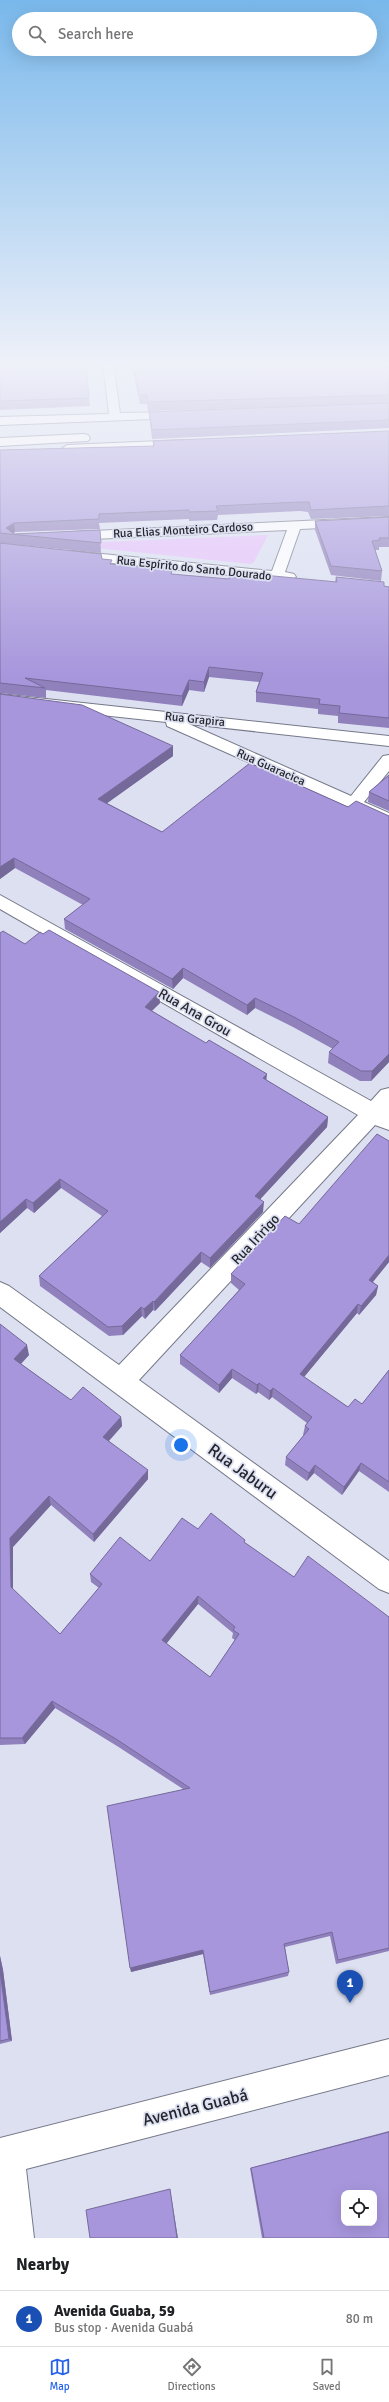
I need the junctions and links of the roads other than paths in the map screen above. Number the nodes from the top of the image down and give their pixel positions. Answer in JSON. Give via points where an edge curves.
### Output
{"nodes":[{"id":1,"x":389,"y":521,"type":"edge"},
{"id":2,"x":295,"y":525,"type":"junction"},
{"id":3,"x":56,"y":536,"type":"edge"},
{"id":4,"x":63,"y":554,"type":"edge"},
{"id":5,"x":277,"y":576,"type":"junction"},
{"id":6,"x":299,"y":578,"type":"edge"},
{"id":7,"x":0,"y":699,"type":"edge"},
{"id":8,"x":154,"y":714,"type":"junction"},
{"id":9,"x":389,"y":741,"type":"edge"},
{"id":10,"x":389,"y":760,"type":"edge"},
{"id":11,"x":354,"y":804,"type":"junction"},
{"id":12,"x":389,"y":820,"type":"edge"},
{"id":13,"x":0,"y":901,"type":"edge"},
{"id":14,"x":384,"y":1111,"type":"edge"},
{"id":15,"x":0,"y":1293,"type":"edge"},
{"id":16,"x":121,"y":1381,"type":"junction"},
{"id":17,"x":389,"y":1579,"type":"edge"},
{"id":18,"x":389,"y":2057,"type":"edge"},
{"id":19,"x":3,"y":2156,"type":"edge"},
{"id":20,"x":15,"y":2238,"type":"edge"}],
"edges":[{"from":1,"to":2,"type":"street","name":"Rua Elias Monteiro Cardoso"},
{"from":2,"to":3,"type":"street","name":"Rua Elias Monteiro Cardoso"},
{"from":2,"to":5,"type":"street"},
{"from":4,"to":5,"type":"street","name":"Rua Espírito do Santo Dourado"},
{"from":5,"to":6,"type":"street","name":"Rua Espírito do Santo Dourado"},
{"from":7,"to":8,"type":"street","name":"Rua Grapira"},
{"from":8,"to":9,"type":"street","name":"Rua Grapira"},
{"from":8,"to":11,"type":"street","name":"Rua Guaracica"},
{"from":10,"to":11,"type":"street"},
{"from":11,"to":12,"type":"street","name":"Rua Guaracica"},
{"from":13,"to":14,"type":"street","name":"Rua Ana Grou"},
{"from":14,"to":16,"type":"street","name":"Rua Iririgo"},
{"from":15,"to":16,"type":"street","name":"Rua Jaburu"},
{"from":16,"to":17,"type":"street","name":"Rua Jaburu"},
{"from":18,"to":19,"type":"street","name":"Avenida Guabá"},
{"from":19,"to":20,"type":"street"}]}
